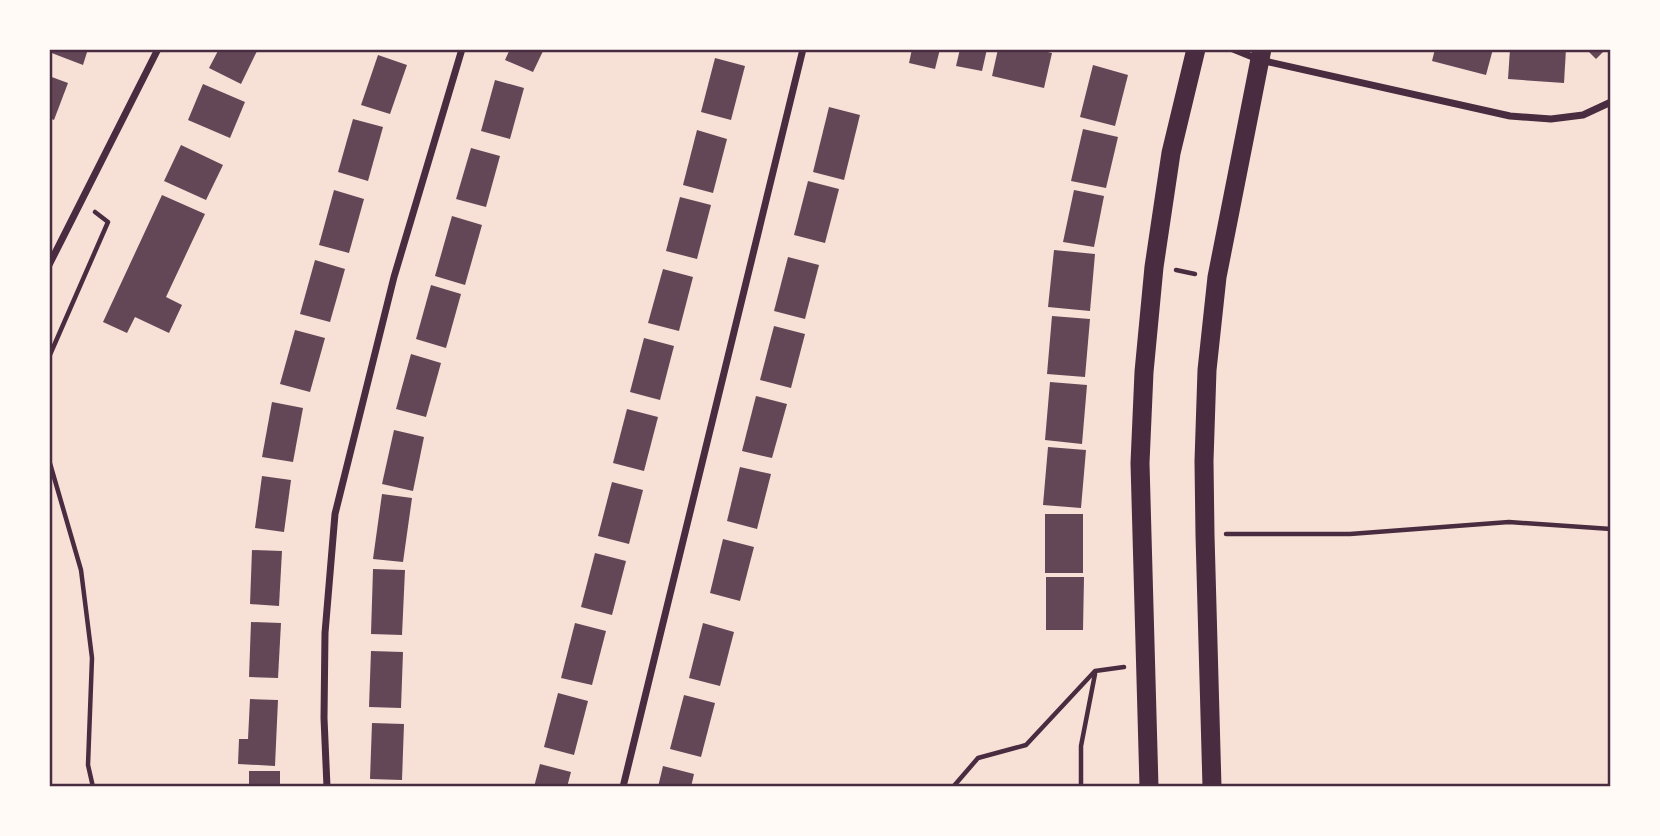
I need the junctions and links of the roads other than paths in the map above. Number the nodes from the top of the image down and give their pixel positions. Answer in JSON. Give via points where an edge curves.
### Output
{"nodes":[{"id":1,"x":158,"y":49,"type":"edge"},
{"id":2,"x":462,"y":49,"type":"edge"},
{"id":3,"x":803,"y":49,"type":"edge"},
{"id":4,"x":1196,"y":49,"type":"edge"},
{"id":5,"x":1233,"y":49,"type":"edge"},
{"id":6,"x":1261,"y":55,"type":"edge"},
{"id":7,"x":1611,"y":102,"type":"edge"},
{"id":8,"x":49,"y":265,"type":"edge"},
{"id":9,"x":327,"y":787,"type":"edge"},
{"id":10,"x":623,"y":787,"type":"edge"},
{"id":11,"x":1149,"y":787,"type":"edge"},
{"id":12,"x":1212,"y":787,"type":"edge"}],
"edges":[{"from":1,"to":8,"type":"street"},
{"from":2,"to":9,"type":"street","via":[[394,277],[335,513],[325,633]]},
{"from":3,"to":10,"type":"street"},
{"from":4,"to":11,"type":"highway","via":[[1171,153],[1144,372],[1140,463]]},
{"from":5,"to":6,"type":"street"},
{"from":6,"to":7,"type":"street","via":[[1510,116],[1551,119],[1583,115]]},
{"from":6,"to":12,"type":"highway","via":[[1217,277],[1207,370],[1204,461]]}]}
